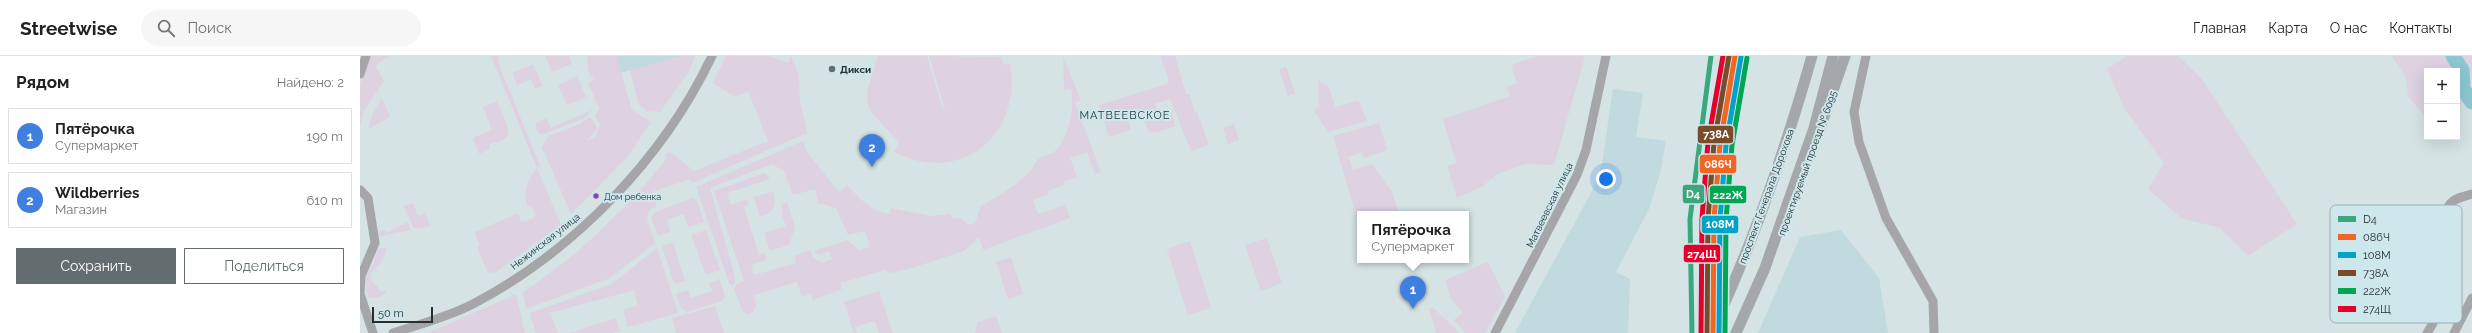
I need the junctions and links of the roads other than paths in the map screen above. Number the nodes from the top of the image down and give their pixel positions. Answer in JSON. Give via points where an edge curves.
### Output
{"nodes":[{"id":1,"x":366,"y":56,"type":"edge"},
{"id":2,"x":712,"y":56,"type":"edge"},
{"id":3,"x":1606,"y":56,"type":"edge"},
{"id":4,"x":1810,"y":56,"type":"edge"},
{"id":5,"x":1833,"y":56,"type":"edge"},
{"id":6,"x":1846,"y":56,"type":"edge"},
{"id":7,"x":1866,"y":56,"type":"edge"},
{"id":8,"x":360,"y":74,"type":"edge"},
{"id":9,"x":360,"y":190,"type":"edge"},
{"id":10,"x":2472,"y":194,"type":"edge"},
{"id":11,"x":2449,"y":205,"type":"edge"},
{"id":12,"x":1764,"y":268,"type":"junction"},
{"id":13,"x":2472,"y":298,"type":"edge"},
{"id":14,"x":2462,"y":317,"type":"edge"},
{"id":15,"x":2431,"y":323,"type":"edge"},
{"id":16,"x":2459,"y":323,"type":"edge"},
{"id":17,"x":373,"y":333,"type":"edge"},
{"id":18,"x":393,"y":333,"type":"edge"},
{"id":19,"x":1495,"y":333,"type":"edge"},
{"id":20,"x":1711,"y":333,"type":"edge"},
{"id":21,"x":1736,"y":333,"type":"edge"},
{"id":22,"x":1934,"y":333,"type":"edge"},
{"id":23,"x":2427,"y":333,"type":"edge"},
{"id":24,"x":2454,"y":333,"type":"edge"}],
"edges":[{"from":1,"to":8,"type":"street"},
{"from":2,"to":18,"type":"street","name":"Нежинская улица","via":[[681,108],[645,160],[584,226],[541,261],[473,304]]},
{"from":3,"to":19,"type":"street","name":"Матвеевская улица","via":[[1586,150],[1577,175]]},
{"from":4,"to":20,"type":"main road","name":"проспект Генерала Дорохова","via":[[1772,185],[1748,250]]},
{"from":5,"to":12,"type":"main road","via":[[1814,128]]},
{"from":6,"to":12,"type":"main road","name":"проектируемый проезд № 6095","via":[[1785,225]]},
{"from":7,"to":22,"type":"street","via":[[1854,112],[1859,142],[1886,218],[1933,301]]},
{"from":9,"to":17,"type":"street","via":[[368,198],[375,243],[361,276],[360,294]]},
{"from":10,"to":11,"type":"street","via":[[2460,197]]},
{"from":12,"to":21,"type":"main road"},
{"from":13,"to":14,"type":"street"},
{"from":15,"to":23,"type":"street"},
{"from":16,"to":24,"type":"street"}]}
